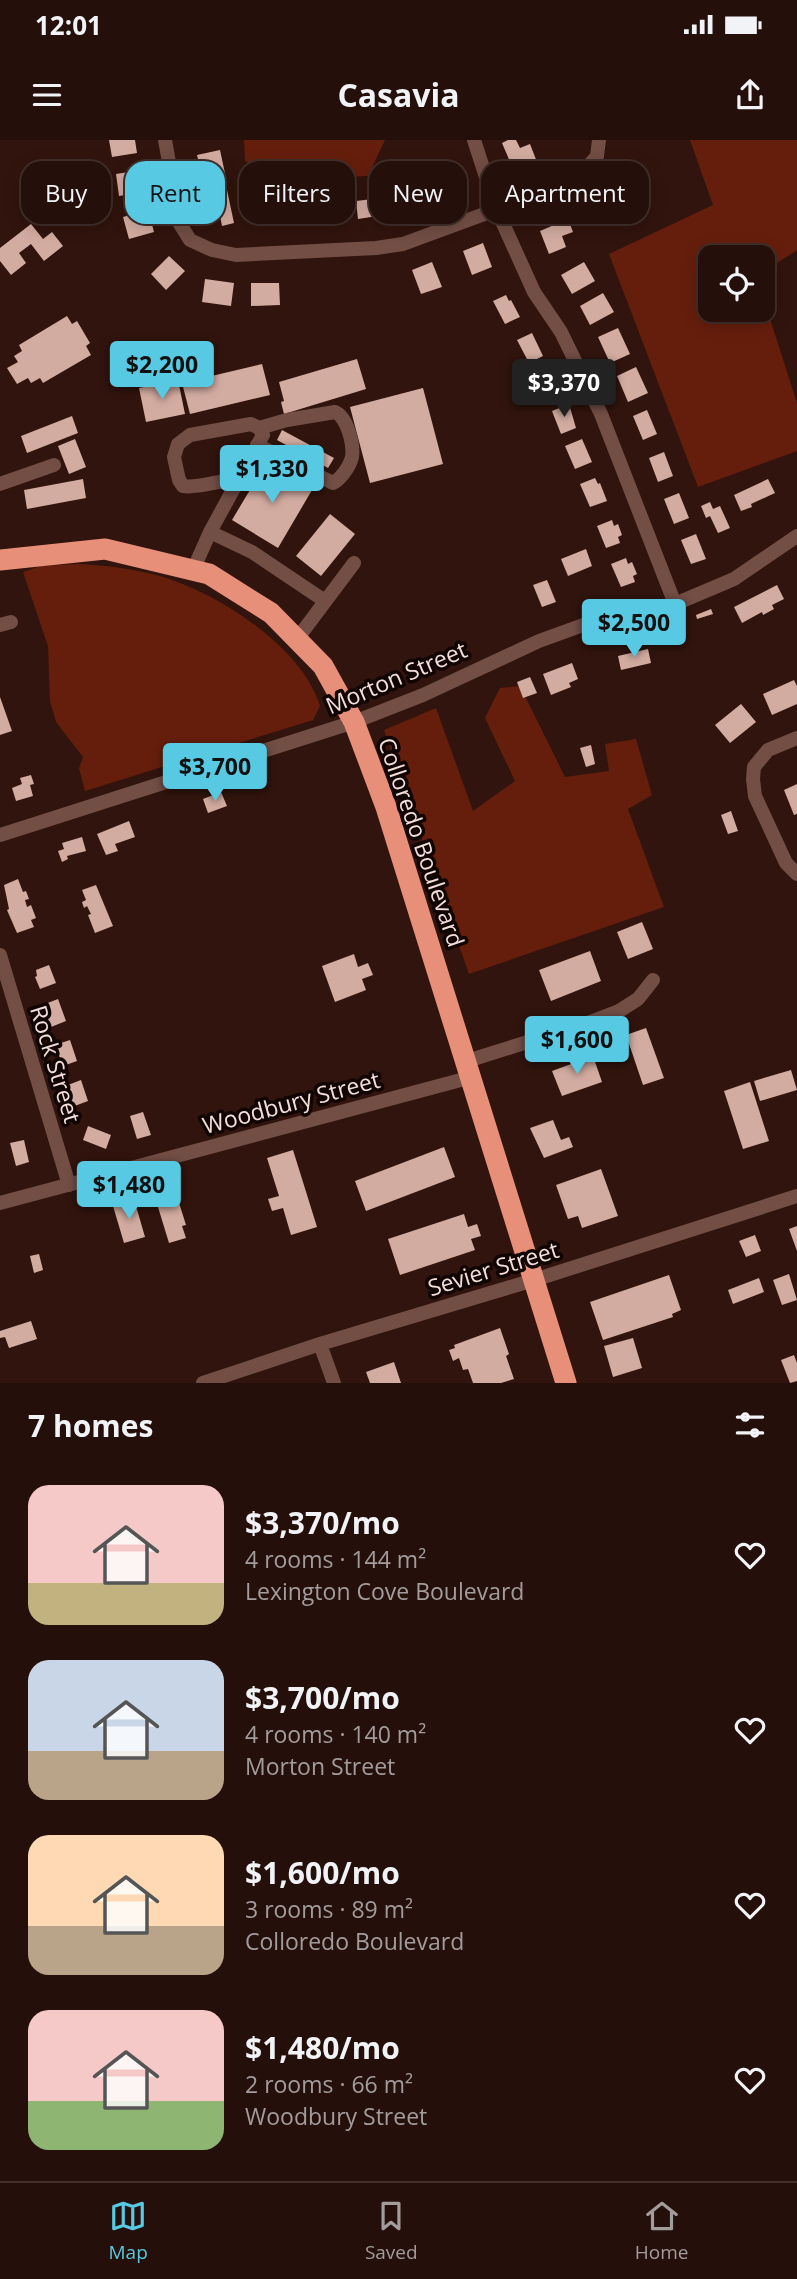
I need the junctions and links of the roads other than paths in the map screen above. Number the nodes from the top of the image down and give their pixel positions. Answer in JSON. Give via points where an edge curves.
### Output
{"nodes":[{"id":1,"x":165,"y":140,"type":"edge"},
{"id":2,"x":474,"y":140,"type":"edge"},
{"id":3,"x":599,"y":140,"type":"edge"},
{"id":4,"x":593,"y":161,"type":"edge"},
{"id":5,"x":481,"y":162,"type":"edge"},
{"id":6,"x":481,"y":214,"type":"edge"},
{"id":7,"x":503,"y":224,"type":"edge"},
{"id":8,"x":259,"y":428,"type":"junction"},
{"id":9,"x":257,"y":445,"type":"junction"},
{"id":10,"x":54,"y":465,"type":"dead end"},
{"id":11,"x":237,"y":482,"type":"junction"},
{"id":12,"x":0,"y":484,"type":"edge"},
{"id":13,"x":210,"y":532,"type":"junction"},
{"id":14,"x":797,"y":536,"type":"edge"},
{"id":15,"x":0,"y":560,"type":"edge"},
{"id":16,"x":354,"y":563,"type":"dead end"},
{"id":17,"x":193,"y":570,"type":"junction"},
{"id":18,"x":325,"y":601,"type":"junction"},
{"id":19,"x":675,"y":604,"type":"junction"},
{"id":20,"x":297,"y":639,"type":"junction"},
{"id":21,"x":354,"y":722,"type":"junction"},
{"id":22,"x":797,"y":738,"type":"edge"},
{"id":23,"x":0,"y":833,"type":"edge"},
{"id":24,"x":797,"y":874,"type":"edge"},
{"id":25,"x":0,"y":955,"type":"edge"},
{"id":26,"x":653,"y":981,"type":"dead end"},
{"id":27,"x":469,"y":1069,"type":"junction"},
{"id":28,"x":69,"y":1185,"type":"junction"},
{"id":29,"x":797,"y":1196,"type":"edge"},
{"id":30,"x":0,"y":1203,"type":"edge"},
{"id":31,"x":534,"y":1280,"type":"junction"},
{"id":32,"x":320,"y":1344,"type":"junction"},
{"id":33,"x":203,"y":1383,"type":"edge"},
{"id":34,"x":334,"y":1383,"type":"edge"},
{"id":35,"x":566,"y":1383,"type":"edge"}],
"edges":[{"from":1,"to":6,"type":"street","via":[[180,224],[190,240],[212,250],[236,255],[376,248],[403,244]]},
{"from":2,"to":5,"type":"street"},
{"from":3,"to":4,"type":"street"},
{"from":7,"to":19,"type":"street","via":[[606,426]]},
{"from":8,"to":9,"type":"street","via":[[263,435]]},
{"from":8,"to":9,"type":"street","via":[[335,412],[348,426],[352,456],[340,480],[333,483]]},
{"from":8,"to":11,"type":"street","via":[[251,424],[190,435],[178,444],[174,457],[183,486]]},
{"from":9,"to":11,"type":"street"},
{"from":10,"to":12,"type":"street"},
{"from":11,"to":13,"type":"street"},
{"from":13,"to":17,"type":"street"},
{"from":13,"to":18,"type":"street","via":[[252,552]]},
{"from":14,"to":19,"type":"street","name":"Morton Street","via":[[734,579]]},
{"from":15,"to":17,"type":"highway","name":"Colloredo Boulevard","via":[[105,549]]},
{"from":16,"to":18,"type":"street"},
{"from":17,"to":20,"type":"highway","name":"Colloredo Boulevard","via":[[209,574],[271,613]]},
{"from":18,"to":20,"type":"street"},
{"from":19,"to":21,"type":"street","name":"Morton Street","via":[[597,620],[539,641]]},
{"from":20,"to":21,"type":"highway","name":"Colloredo Boulevard","via":[[323,666]]},
{"from":21,"to":23,"type":"street","name":"Morton Street"},
{"from":21,"to":27,"type":"highway","name":"Colloredo Boulevard","via":[[386,807]]},
{"from":22,"to":24,"type":"street","via":[[768,750],[754,767],[753,779],[755,796],[786,863]]},
{"from":25,"to":28,"type":"street","name":"Rock Street"},
{"from":26,"to":27,"type":"street","name":"Woodbury Street","via":[[638,999],[619,1011]]},
{"from":27,"to":28,"type":"street","name":"Woodbury Street"},
{"from":27,"to":31,"type":"highway","name":"Colloredo Boulevard"},
{"from":28,"to":30,"type":"street","name":"Woodbury Street"},
{"from":29,"to":31,"type":"street","name":"Sevier Street"},
{"from":31,"to":32,"type":"street","name":"Sevier Street"},
{"from":31,"to":35,"type":"highway","name":"Colloredo Boulevard"},
{"from":32,"to":33,"type":"street","name":"Sevier Street"},
{"from":32,"to":34,"type":"street"}]}
